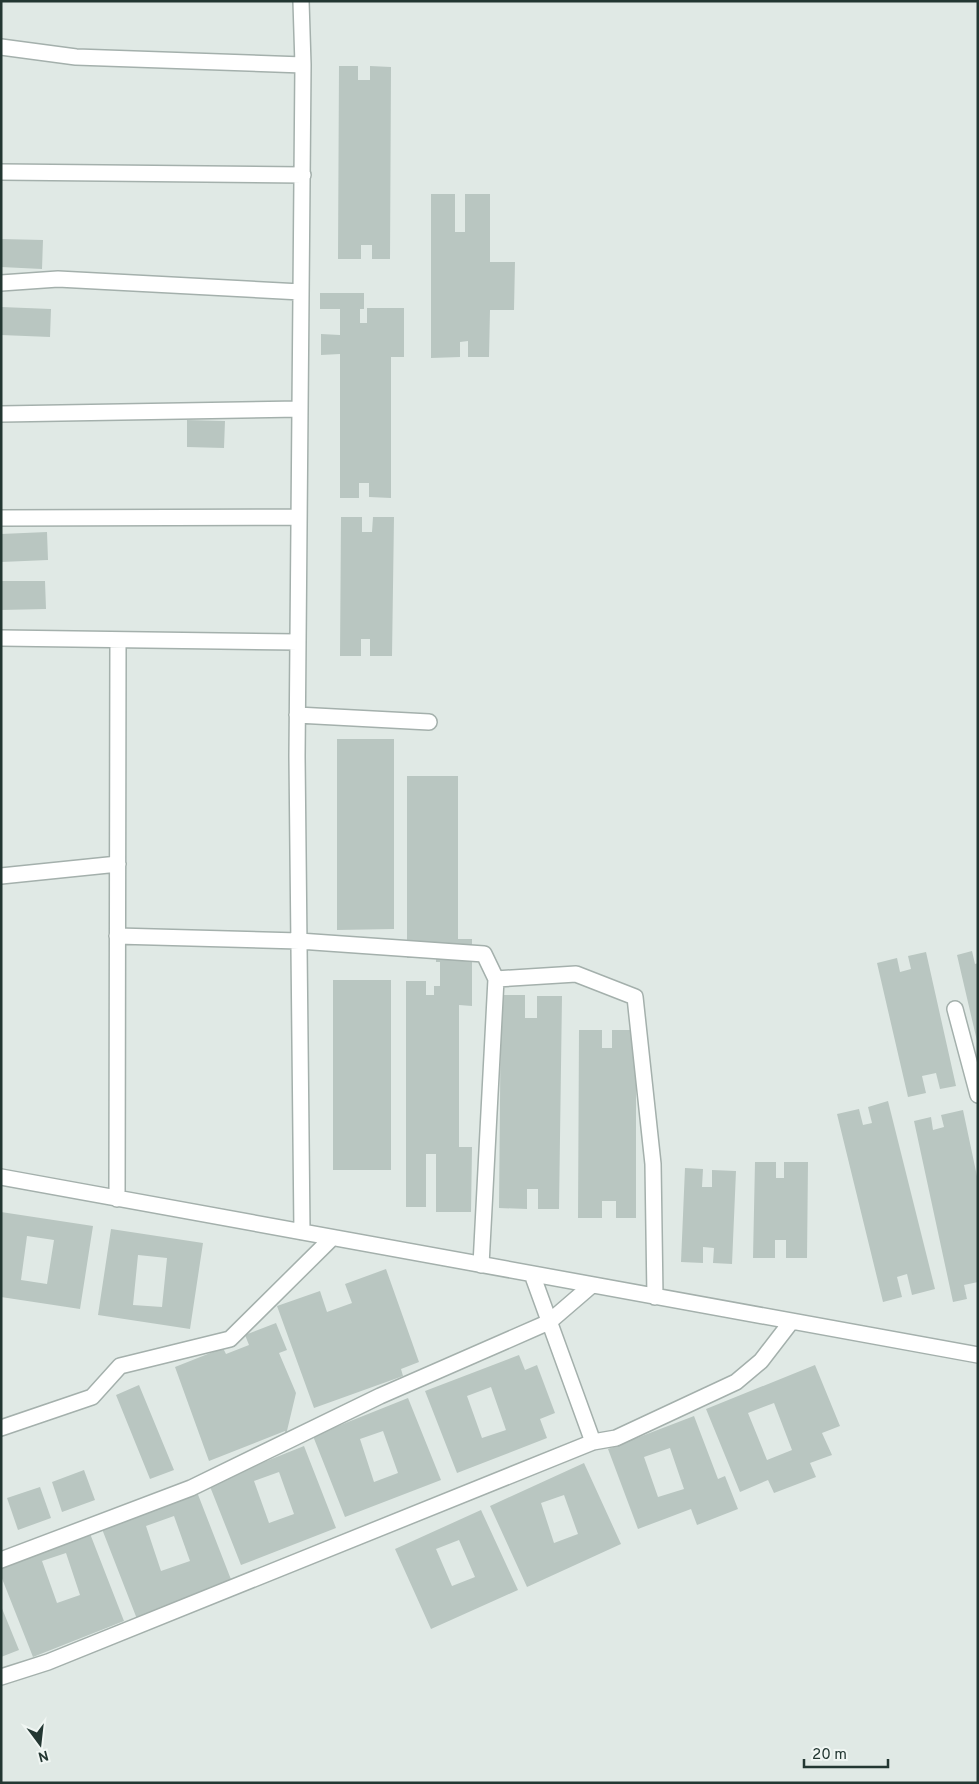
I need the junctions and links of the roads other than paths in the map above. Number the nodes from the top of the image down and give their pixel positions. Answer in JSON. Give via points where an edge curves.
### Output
{"nodes":[{"id":1,"x":301,"y":1,"type":"edge"},
{"id":2,"x":1,"y":47,"type":"edge"},
{"id":3,"x":303,"y":65,"type":"junction"},
{"id":4,"x":1,"y":172,"type":"edge"},
{"id":5,"x":303,"y":176,"type":"junction"},
{"id":6,"x":1,"y":282,"type":"edge"},
{"id":7,"x":301,"y":292,"type":"junction"},
{"id":8,"x":300,"y":409,"type":"junction"},
{"id":9,"x":1,"y":414,"type":"edge"},
{"id":10,"x":299,"y":517,"type":"junction"},
{"id":11,"x":1,"y":518,"type":"edge"},
{"id":12,"x":1,"y":638,"type":"edge"},
{"id":13,"x":118,"y":640,"type":"junction"},
{"id":14,"x":298,"y":642,"type":"junction"},
{"id":15,"x":298,"y":715,"type":"junction"},
{"id":16,"x":430,"y":722,"type":"dead end"},
{"id":17,"x":118,"y":864,"type":"junction"},
{"id":18,"x":1,"y":876,"type":"edge"},
{"id":19,"x":117,"y":936,"type":"junction"},
{"id":20,"x":299,"y":941,"type":"junction"},
{"id":21,"x":496,"y":979,"type":"junction"},
{"id":22,"x":955,"y":1009,"type":"dead end"},
{"id":23,"x":978,"y":1095,"type":"edge"},
{"id":24,"x":1,"y":1177,"type":"edge"},
{"id":25,"x":117,"y":1199,"type":"junction"},
{"id":26,"x":302,"y":1232,"type":"junction"},
{"id":27,"x":332,"y":1238,"type":"junction"},
{"id":28,"x":481,"y":1265,"type":"junction"},
{"id":29,"x":532,"y":1274,"type":"junction"},
{"id":30,"x":592,"y":1285,"type":"junction"},
{"id":31,"x":655,"y":1297,"type":"junction"},
{"id":32,"x":549,"y":1322,"type":"junction"},
{"id":33,"x":791,"y":1322,"type":"junction"},
{"id":34,"x":978,"y":1355,"type":"edge"},
{"id":35,"x":1,"y":1428,"type":"edge"},
{"id":36,"x":593,"y":1442,"type":"junction"},
{"id":37,"x":1,"y":1560,"type":"edge"},
{"id":38,"x":1,"y":1677,"type":"edge"}],
"edges":[{"from":1,"to":3,"type":"street"},
{"from":2,"to":3,"type":"street","via":[[76,57]]},
{"from":3,"to":5,"type":"street"},
{"from":4,"to":5,"type":"street"},
{"from":5,"to":7,"type":"street"},
{"from":6,"to":7,"type":"street","via":[[58,279]]},
{"from":7,"to":8,"type":"street"},
{"from":8,"to":9,"type":"street"},
{"from":8,"to":10,"type":"street"},
{"from":10,"to":11,"type":"street"},
{"from":10,"to":14,"type":"street"},
{"from":12,"to":13,"type":"street"},
{"from":13,"to":14,"type":"street"},
{"from":13,"to":17,"type":"street"},
{"from":14,"to":15,"type":"street"},
{"from":15,"to":16,"type":"street"},
{"from":15,"to":20,"type":"street"},
{"from":17,"to":18,"type":"street"},
{"from":17,"to":19,"type":"street"},
{"from":19,"to":20,"type":"street"},
{"from":19,"to":25,"type":"street"},
{"from":20,"to":21,"type":"street","via":[[484,954]]},
{"from":20,"to":26,"type":"street"},
{"from":21,"to":28,"type":"street"},
{"from":21,"to":31,"type":"street","via":[[576,974],[635,997],[653,1164]]},
{"from":22,"to":23,"type":"street"},
{"from":24,"to":25,"type":"street"},
{"from":25,"to":26,"type":"street"},
{"from":26,"to":27,"type":"street"},
{"from":27,"to":28,"type":"street"},
{"from":27,"to":35,"type":"street","via":[[230,1339],[120,1366],[92,1397]]},
{"from":28,"to":29,"type":"street"},
{"from":29,"to":30,"type":"street"},
{"from":29,"to":32,"type":"street"},
{"from":30,"to":31,"type":"street"},
{"from":30,"to":32,"type":"street"},
{"from":31,"to":33,"type":"street"},
{"from":32,"to":36,"type":"street"},
{"from":32,"to":37,"type":"street","via":[[380,1396],[191,1488]]},
{"from":33,"to":34,"type":"street"},
{"from":33,"to":36,"type":"street","via":[[761,1361],[736,1382],[616,1438]]},
{"from":36,"to":38,"type":"street","via":[[48,1662]]}]}
